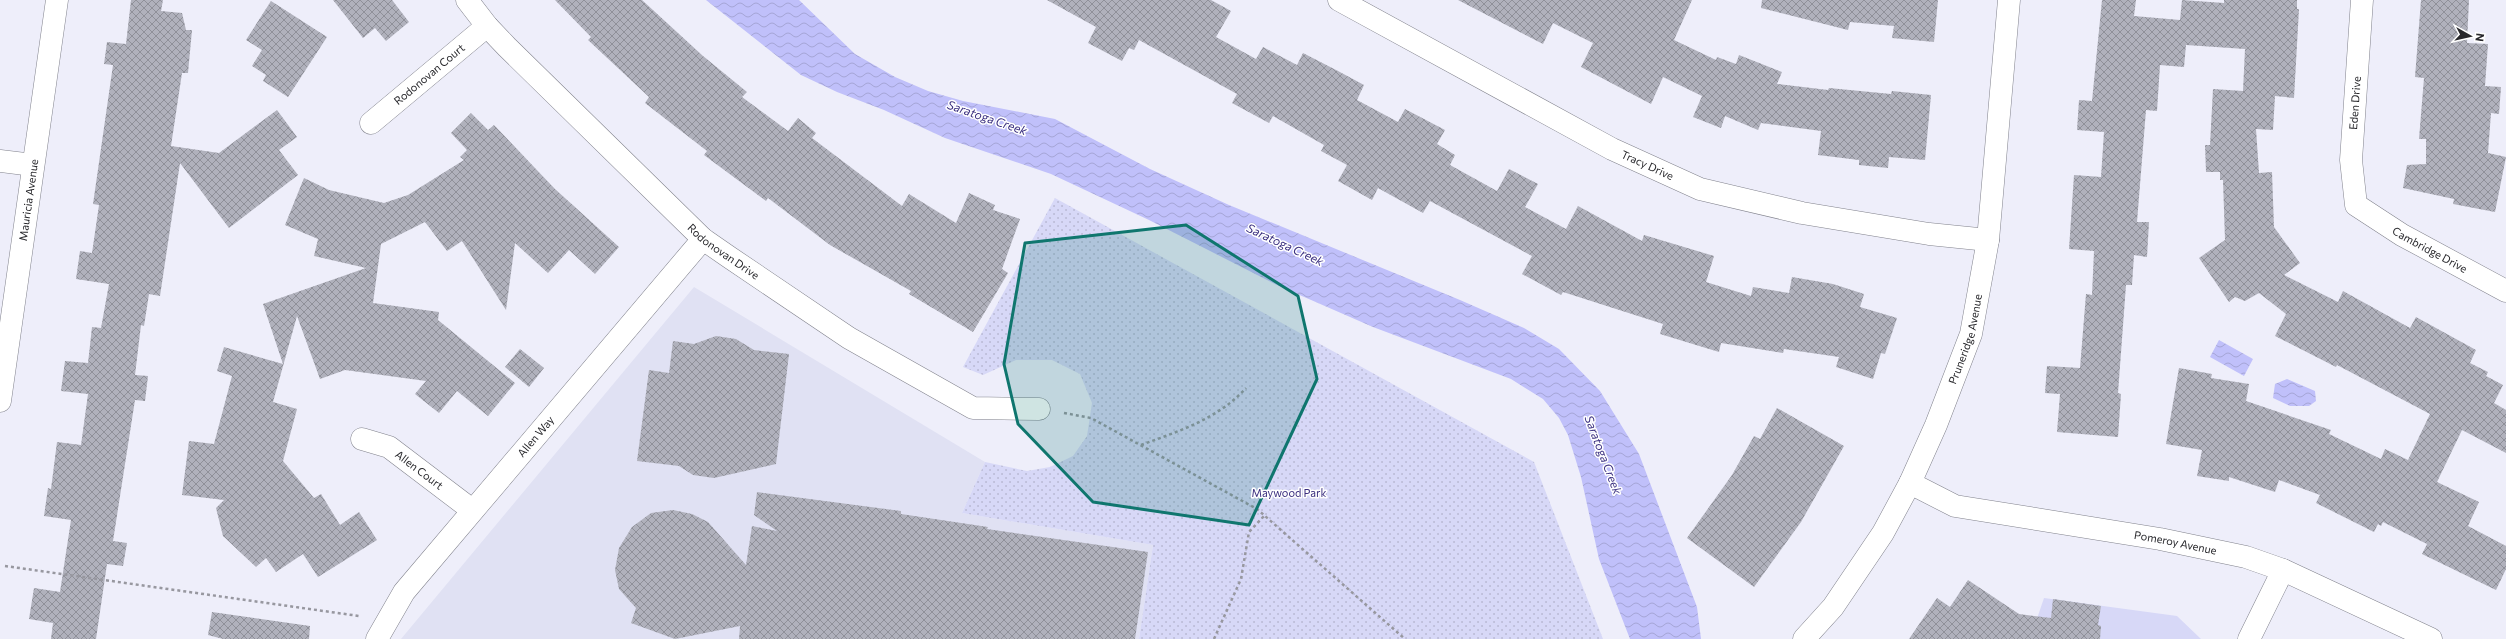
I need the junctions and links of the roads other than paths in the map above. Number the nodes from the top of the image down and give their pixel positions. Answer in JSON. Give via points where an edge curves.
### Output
{"nodes":[{"id":1,"x":57,"y":0,"type":"edge"},
{"id":2,"x":467,"y":0,"type":"edge"},
{"id":3,"x":1339,"y":0,"type":"edge"},
{"id":4,"x":2009,"y":0,"type":"edge"},
{"id":5,"x":2362,"y":0,"type":"edge"},
{"id":6,"x":487,"y":26,"type":"junction"},
{"id":7,"x":371,"y":123,"type":"dead end"},
{"id":8,"x":0,"y":161,"type":"edge"},
{"id":9,"x":33,"y":165,"type":"junction"},
{"id":10,"x":2356,"y":205,"type":"joint"},
{"id":11,"x":703,"y":239,"type":"junction"},
{"id":12,"x":1988,"y":240,"type":"junction"},
{"id":13,"x":2506,"y":291,"type":"edge"},
{"id":14,"x":0,"y":401,"type":"edge"},
{"id":15,"x":1039,"y":409,"type":"road end"},
{"id":16,"x":362,"y":439,"type":"dead end"},
{"id":17,"x":1910,"y":483,"type":"junction"},
{"id":18,"x":472,"y":510,"type":"junction"},
{"id":19,"x":2284,"y":570,"type":"junction"},
{"id":20,"x":377,"y":639,"type":"edge"},
{"id":21,"x":1804,"y":639,"type":"edge"},
{"id":22,"x":2249,"y":639,"type":"edge"},
{"id":23,"x":2430,"y":639,"type":"edge"}],
"edges":[{"from":1,"to":9,"type":"street","name":"Mauricia Avenue"},
{"from":2,"to":6,"type":"street","name":"Rodonovan Drive"},
{"from":3,"to":12,"type":"street","name":"Tracy Drive","via":[[1612,149],[1700,189],[1802,213],[1929,234]]},
{"from":4,"to":12,"type":"street","name":"Pruneridge Avenue"},
{"from":5,"to":10,"type":"street","name":"Eden Drive","via":[[2351,160]]},
{"from":6,"to":7,"type":"street","name":"Rodonovan Court"},
{"from":6,"to":11,"type":"street","name":"Rodonovan Drive"},
{"from":8,"to":9,"type":"street"},
{"from":9,"to":14,"type":"street","name":"Mauricia Avenue"},
{"from":10,"to":13,"type":"street","name":"Cambridge Drive","via":[[2402,235]]},
{"from":11,"to":15,"type":"street","name":"Rodonovan Drive","via":[[848,338],[973,408]]},
{"from":11,"to":18,"type":"street","name":"Allen Way"},
{"from":12,"to":17,"type":"street","name":"Pruneridge Avenue","via":[[1971,334],[1936,425]]},
{"from":16,"to":18,"type":"street","name":"Allen Court","via":[[388,447]]},
{"from":17,"to":19,"type":"street","name":"Pomeroy Avenue","via":[[1955,506],[2208,548]]},
{"from":17,"to":21,"type":"street","name":"Pruneridge Avenue","via":[[1883,533],[1837,601]]},
{"from":18,"to":20,"type":"street","name":"Allen Way","via":[[404,592]]},
{"from":19,"to":22,"type":"street"},
{"from":19,"to":23,"type":"street","name":"Pomeroy Avenue"}]}
